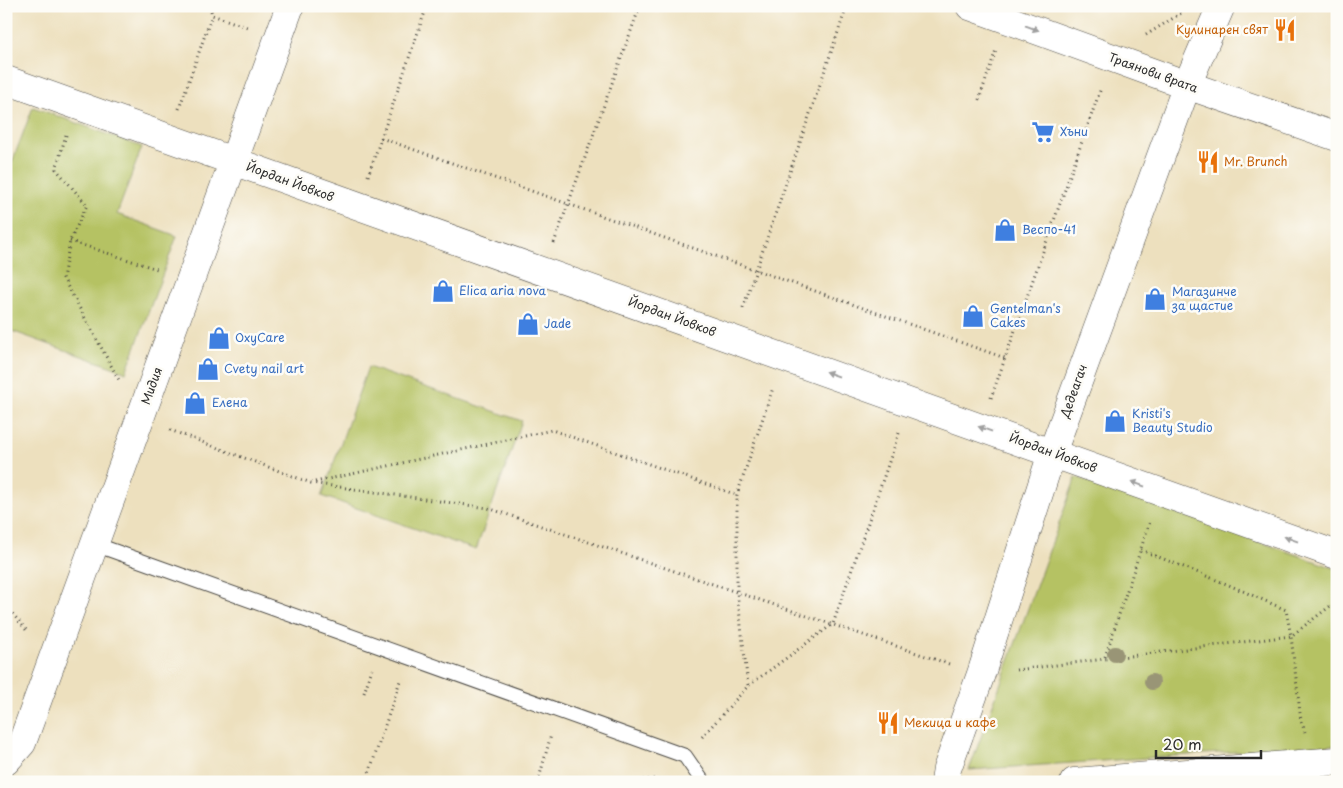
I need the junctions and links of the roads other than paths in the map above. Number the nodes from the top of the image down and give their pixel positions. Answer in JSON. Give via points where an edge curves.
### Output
{"nodes":[{"id":1,"x":290,"y":6,"type":"edge"},
{"id":2,"x":970,"y":6,"type":"edge"},
{"id":3,"x":1221,"y":6,"type":"edge"},
{"id":4,"x":6,"y":80,"type":"edge"},
{"id":5,"x":1187,"y":85,"type":"junction"},
{"id":6,"x":1337,"y":137,"type":"edge"},
{"id":7,"x":234,"y":162,"type":"junction"},
{"id":8,"x":1052,"y":453,"type":"junction"},
{"id":9,"x":94,"y":544,"type":"junction"},
{"id":10,"x":1337,"y":555,"type":"edge"},
{"id":11,"x":6,"y":761,"type":"edge"},
{"id":12,"x":1323,"y":769,"type":"edge"},
{"id":13,"x":703,"y":782,"type":"edge"},
{"id":14,"x":945,"y":782,"type":"edge"},
{"id":15,"x":1074,"y":782,"type":"edge"}],
"edges":[{"from":1,"to":7,"type":"street","name":"Мидия"},
{"from":2,"to":5,"type":"street","name":"Траянови врата","one_way":true},
{"from":3,"to":5,"type":"street","name":"Дедеагач"},
{"from":4,"to":7,"type":"street","name":"Йордан Йовков"},
{"from":5,"to":6,"type":"street","name":"Траянови врата"},
{"from":5,"to":8,"type":"street","name":"Дедеагач"},
{"from":8,"to":7,"type":"street","name":"Йордан Йовков","one_way":true},
{"from":7,"to":9,"type":"street","name":"Мидия"},
{"from":10,"to":8,"type":"street","name":"Йордан Йовков","one_way":true},
{"from":8,"to":14,"type":"street","name":"Дедеагач"},
{"from":9,"to":11,"type":"street","name":"Мидия","via":[[22,743]]},
{"from":9,"to":13,"type":"lane","via":[[686,756]]},
{"from":12,"to":15,"type":"street"}]}
